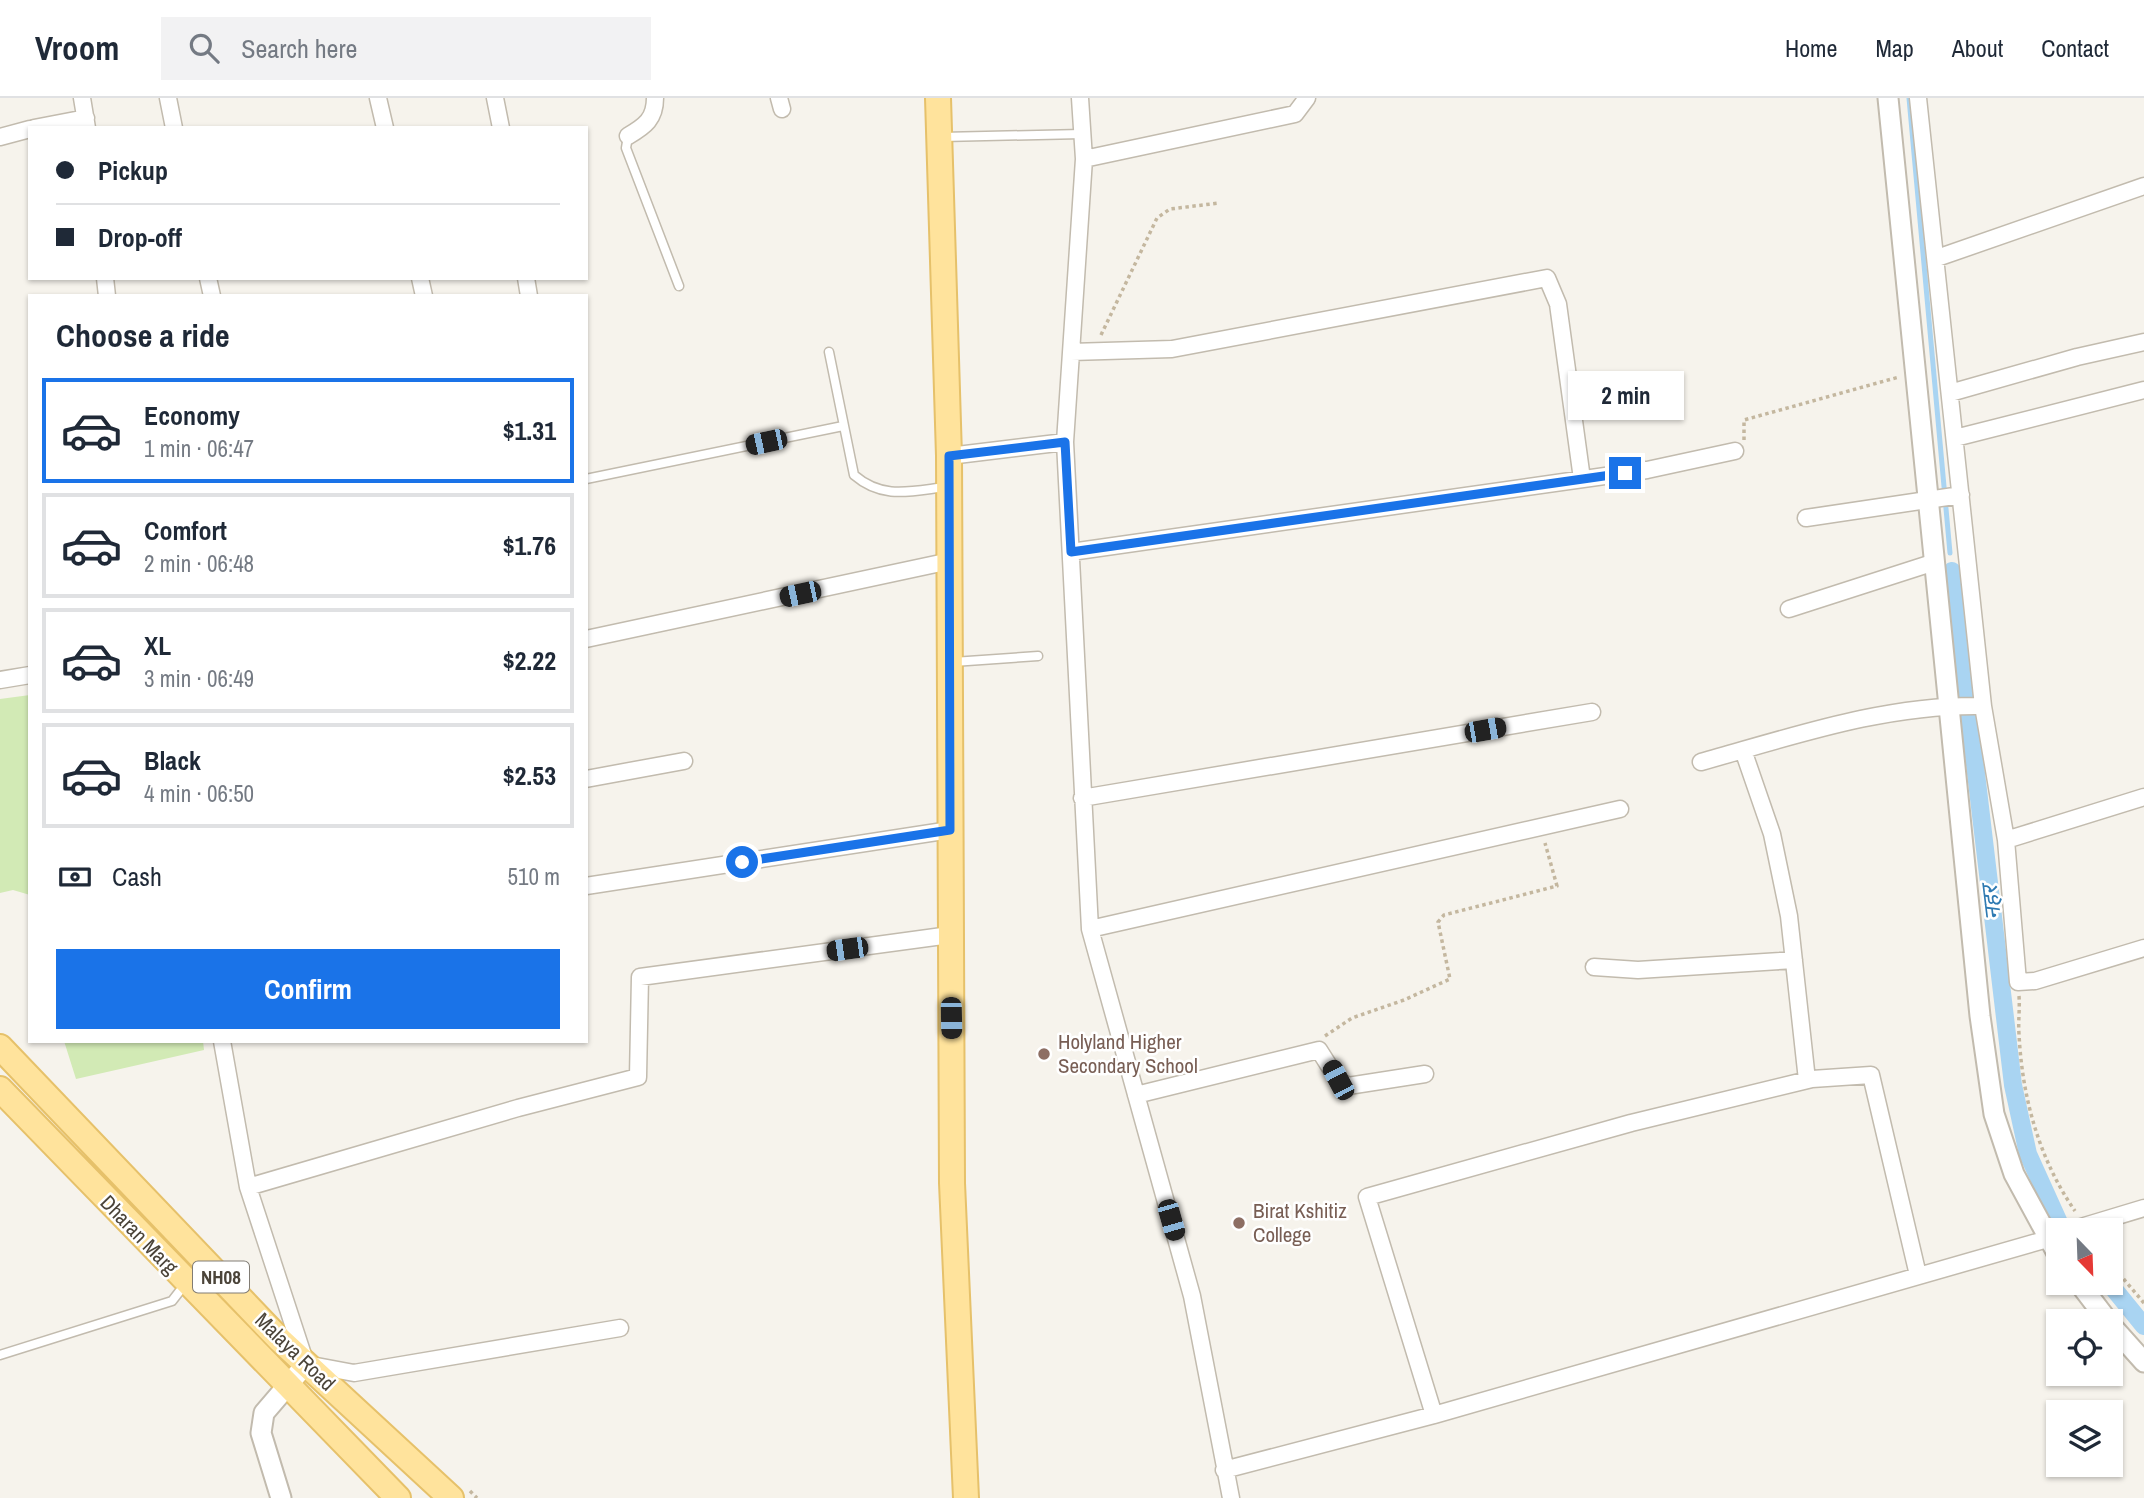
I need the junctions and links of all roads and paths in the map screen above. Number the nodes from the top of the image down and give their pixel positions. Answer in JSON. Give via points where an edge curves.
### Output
{"nodes":[{"id":1,"x":82,"y":98,"type":"edge"},
{"id":2,"x":168,"y":98,"type":"edge"},
{"id":3,"x":379,"y":98,"type":"edge"},
{"id":4,"x":495,"y":98,"type":"edge"},
{"id":5,"x":655,"y":98,"type":"edge"},
{"id":6,"x":938,"y":98,"type":"edge"},
{"id":7,"x":1080,"y":98,"type":"edge"},
{"id":8,"x":1307,"y":98,"type":"edge"},
{"id":9,"x":1888,"y":98,"type":"edge"},
{"id":10,"x":1918,"y":98,"type":"edge"},
{"id":11,"x":86,"y":123,"type":"edge"},
{"id":12,"x":54,"y":126,"type":"edge"},
{"id":13,"x":174,"y":126,"type":"edge"},
{"id":14,"x":385,"y":126,"type":"edge"},
{"id":15,"x":500,"y":126,"type":"edge"},
{"id":16,"x":28,"y":129,"type":"edge"},
{"id":17,"x":1082,"y":134,"type":"junction"},
{"id":18,"x":628,"y":136,"type":"joint"},
{"id":19,"x":0,"y":137,"type":"edge"},
{"id":20,"x":939,"y":138,"type":"junction"},
{"id":21,"x":1084,"y":159,"type":"junction"},
{"id":22,"x":2144,"y":186,"type":"edge"},
{"id":23,"x":1219,"y":203,"type":"dead end"},
{"id":24,"x":1937,"y":258,"type":"junction"},
{"id":25,"x":679,"y":286,"type":"dead end"},
{"id":26,"x":2144,"y":342,"type":"edge"},
{"id":27,"x":829,"y":352,"type":"dead end"},
{"id":28,"x":1071,"y":352,"type":"junction"},
{"id":29,"x":1915,"y":388,"type":"junction"},
{"id":30,"x":2144,"y":390,"type":"edge"},
{"id":31,"x":1950,"y":393,"type":"junction"},
{"id":32,"x":843,"y":426,"type":"junction"},
{"id":33,"x":1955,"y":438,"type":"junction"},
{"id":34,"x":1065,"y":442,"type":"junction"},
{"id":35,"x":1735,"y":451,"type":"joint"},
{"id":36,"x":949,"y":456,"type":"junction"},
{"id":37,"x":588,"y":479,"type":"edge"},
{"id":38,"x":1582,"y":479,"type":"junction"},
{"id":39,"x":949,"y":486,"type":"junction"},
{"id":40,"x":1961,"y":495,"type":"junction"},
{"id":41,"x":1928,"y":501,"type":"junction"},
{"id":42,"x":1806,"y":518,"type":"dead end"},
{"id":43,"x":1071,"y":552,"type":"junction"},
{"id":44,"x":950,"y":561,"type":"junction"},
{"id":45,"x":1935,"y":562,"type":"junction"},
{"id":46,"x":1789,"y":609,"type":"dead end"},
{"id":47,"x":588,"y":639,"type":"edge"},
{"id":48,"x":1038,"y":656,"type":"dead end"},
{"id":49,"x":950,"y":662,"type":"junction"},
{"id":50,"x":28,"y":675,"type":"edge"},
{"id":51,"x":0,"y":680,"type":"edge"},
{"id":52,"x":1951,"y":706,"type":"junction"},
{"id":53,"x":1983,"y":706,"type":"junction"},
{"id":54,"x":1592,"y":712,"type":"dead end"},
{"id":55,"x":1743,"y":750,"type":"junction"},
{"id":56,"x":684,"y":761,"type":"dead end"},
{"id":57,"x":1701,"y":762,"type":"dead end"},
{"id":58,"x":588,"y":779,"type":"edge"},
{"id":59,"x":2144,"y":797,"type":"edge"},
{"id":60,"x":1082,"y":798,"type":"junction"},
{"id":61,"x":1620,"y":809,"type":"dead end"},
{"id":62,"x":1540,"y":827,"type":"junction"},
{"id":63,"x":950,"y":830,"type":"junction"},
{"id":64,"x":2006,"y":840,"type":"junction"},
{"id":65,"x":588,"y":886,"type":"edge"},
{"id":66,"x":1090,"y":929,"type":"junction"},
{"id":67,"x":950,"y":935,"type":"junction"},
{"id":68,"x":2144,"y":948,"type":"edge"},
{"id":69,"x":1794,"y":960,"type":"junction"},
{"id":70,"x":1594,"y":967,"type":"dead end"},
{"id":71,"x":2018,"y":982,"type":"junction"},
{"id":72,"x":222,"y":1043,"type":"edge"},
{"id":73,"x":0,"y":1047,"type":"edge"},
{"id":74,"x":1319,"y":1050,"type":"junction"},
{"id":75,"x":1425,"y":1074,"type":"dead end"},
{"id":76,"x":1807,"y":1080,"type":"junction"},
{"id":77,"x":0,"y":1089,"type":"edge"},
{"id":78,"x":1136,"y":1095,"type":"junction"},
{"id":79,"x":248,"y":1187,"type":"junction"},
{"id":80,"x":2144,"y":1208,"type":"edge"},
{"id":81,"x":2074,"y":1218,"type":"edge"},
{"id":82,"x":2109,"y":1218,"type":"edge"},
{"id":83,"x":2046,"y":1230,"type":"edge"},
{"id":84,"x":2046,"y":1246,"type":"edge"},
{"id":85,"x":1918,"y":1275,"type":"junction"},
{"id":86,"x":2123,"y":1278,"type":"edge"},
{"id":87,"x":186,"y":1283,"type":"junction"},
{"id":88,"x":2087,"y":1295,"type":"edge"},
{"id":89,"x":2144,"y":1303,"type":"edge"},
{"id":90,"x":2098,"y":1309,"type":"edge"},
{"id":91,"x":620,"y":1328,"type":"dead end"},
{"id":92,"x":2123,"y":1339,"type":"edge"},
{"id":93,"x":0,"y":1355,"type":"edge"},
{"id":94,"x":2144,"y":1362,"type":"edge"},
{"id":95,"x":306,"y":1364,"type":"junction"},
{"id":96,"x":289,"y":1385,"type":"junction"},
{"id":97,"x":1434,"y":1415,"type":"junction"},
{"id":98,"x":1224,"y":1470,"type":"junction"},
{"id":99,"x":281,"y":1498,"type":"edge"},
{"id":100,"x":398,"y":1498,"type":"edge"},
{"id":101,"x":451,"y":1498,"type":"edge"},
{"id":102,"x":966,"y":1498,"type":"edge"},
{"id":103,"x":1231,"y":1498,"type":"edge"}],
"edges":[{"from":1,"to":11,"type":"street"},
{"from":2,"to":13,"type":"street"},
{"from":3,"to":14,"type":"street"},
{"from":4,"to":15,"type":"street"},
{"from":5,"to":18,"type":"street","via":[[655,111],[646,125]]},
{"from":6,"to":20,"type":"main road"},
{"from":7,"to":17,"type":"street"},
{"from":8,"to":21,"type":"street","via":[[1295,114]]},
{"from":9,"to":29,"type":"street"},
{"from":10,"to":24,"type":"street"},
{"from":11,"to":12,"type":"street"},
{"from":16,"to":19,"type":"street"},
{"from":17,"to":20,"type":"lane"},
{"from":17,"to":21,"type":"street"},
{"from":18,"to":25,"type":"lane","via":[[626,148]]},
{"from":20,"to":36,"type":"main road"},
{"from":21,"to":28,"type":"street"},
{"from":22,"to":24,"type":"street"},
{"from":23,"to":28,"type":"path","via":[[1170,209],[1157,218],[1098,341]]},
{"from":24,"to":31,"type":"street"},
{"from":26,"to":31,"type":"street"},
{"from":27,"to":32,"type":"lane"},
{"from":28,"to":34,"type":"street"},
{"from":28,"to":38,"type":"street","via":[[1172,349],[1547,278],[1558,304]]},
{"from":29,"to":35,"type":"path","via":[[1901,377],[1886,379],[1744,420],[1743,447]]},
{"from":29,"to":41,"type":"street"},
{"from":30,"to":33,"type":"street"},
{"from":31,"to":33,"type":"street"},
{"from":32,"to":37,"type":"lane"},
{"from":32,"to":39,"type":"lane","via":[[854,475],[870,489],[894,492]]},
{"from":33,"to":40,"type":"street"},
{"from":34,"to":36,"type":"street"},
{"from":34,"to":43,"type":"street"},
{"from":35,"to":38,"type":"street"},
{"from":36,"to":39,"type":"main road"},
{"from":38,"to":43,"type":"street"},
{"from":39,"to":44,"type":"main road"},
{"from":40,"to":41,"type":"street"},
{"from":40,"to":53,"type":"street"},
{"from":41,"to":42,"type":"street"},
{"from":41,"to":45,"type":"street"},
{"from":43,"to":60,"type":"street"},
{"from":44,"to":47,"type":"street"},
{"from":44,"to":49,"type":"main road"},
{"from":45,"to":46,"type":"street"},
{"from":45,"to":52,"type":"street"},
{"from":48,"to":49,"type":"lane"},
{"from":49,"to":63,"type":"main road"},
{"from":50,"to":51,"type":"street"},
{"from":52,"to":53,"type":"street"},
{"from":52,"to":55,"type":"street","via":[[1875,714]]},
{"from":52,"to":83,"type":"street","via":[[1980,1016],[1994,1114],[2014,1174]]},
{"from":53,"to":64,"type":"street"},
{"from":54,"to":60,"type":"street"},
{"from":55,"to":57,"type":"street"},
{"from":55,"to":69,"type":"street","via":[[1772,834]]},
{"from":56,"to":58,"type":"street"},
{"from":59,"to":64,"type":"street"},
{"from":60,"to":66,"type":"street"},
{"from":61,"to":62,"type":"street"},
{"from":62,"to":66,"type":"street"},
{"from":62,"to":74,"type":"path","via":[[1557,886],[1444,915],[1438,922],[1450,979],[1352,1018],[1324,1036]]},
{"from":63,"to":65,"type":"street"},
{"from":63,"to":67,"type":"main road"},
{"from":64,"to":71,"type":"street"},
{"from":66,"to":78,"type":"street"},
{"from":67,"to":79,"type":"street","via":[[640,977],[638,1077]]},
{"from":67,"to":102,"type":"main road","via":[[952,1183]]},
{"from":68,"to":71,"type":"street"},
{"from":69,"to":70,"type":"street","via":[[1638,970]]},
{"from":69,"to":76,"type":"street"},
{"from":71,"to":81,"type":"path","via":[[2022,1059],[2035,1130]]},
{"from":72,"to":79,"type":"street"},
{"from":73,"to":95,"type":"main road","name":"Malaya Road","number":"NH08"},
{"from":74,"to":75,"type":"street","via":[[1338,1080],[1348,1086]]},
{"from":74,"to":78,"type":"street"},
{"from":76,"to":85,"type":"street","via":[[1871,1074]]},
{"from":76,"to":97,"type":"street","via":[[1631,1123],[1367,1197]]},
{"from":77,"to":87,"type":"main road","name":"Dharan Marg","number":"NH08"},
{"from":78,"to":98,"type":"street","via":[[1192,1296]]},
{"from":79,"to":95,"type":"street"},
{"from":80,"to":82,"type":"street"},
{"from":84,"to":85,"type":"street"},
{"from":85,"to":97,"type":"street"},
{"from":86,"to":89,"type":"path"},
{"from":87,"to":93,"type":"lane","via":[[172,1301]]},
{"from":87,"to":96,"type":"main road","name":"Dharan Marg","number":"NH08"},
{"from":88,"to":90,"type":"street"},
{"from":91,"to":95,"type":"street","via":[[354,1373]]},
{"from":92,"to":94,"type":"street"},
{"from":95,"to":96,"type":"street"},
{"from":95,"to":101,"type":"main road","name":"Malaya Road","number":"NH08"},
{"from":96,"to":99,"type":"street","via":[[264,1413],[261,1433]]},
{"from":96,"to":100,"type":"main road","name":"Dharan Marg","number":"NH08"},
{"from":97,"to":98,"type":"street"},
{"from":98,"to":103,"type":"street"}]}
